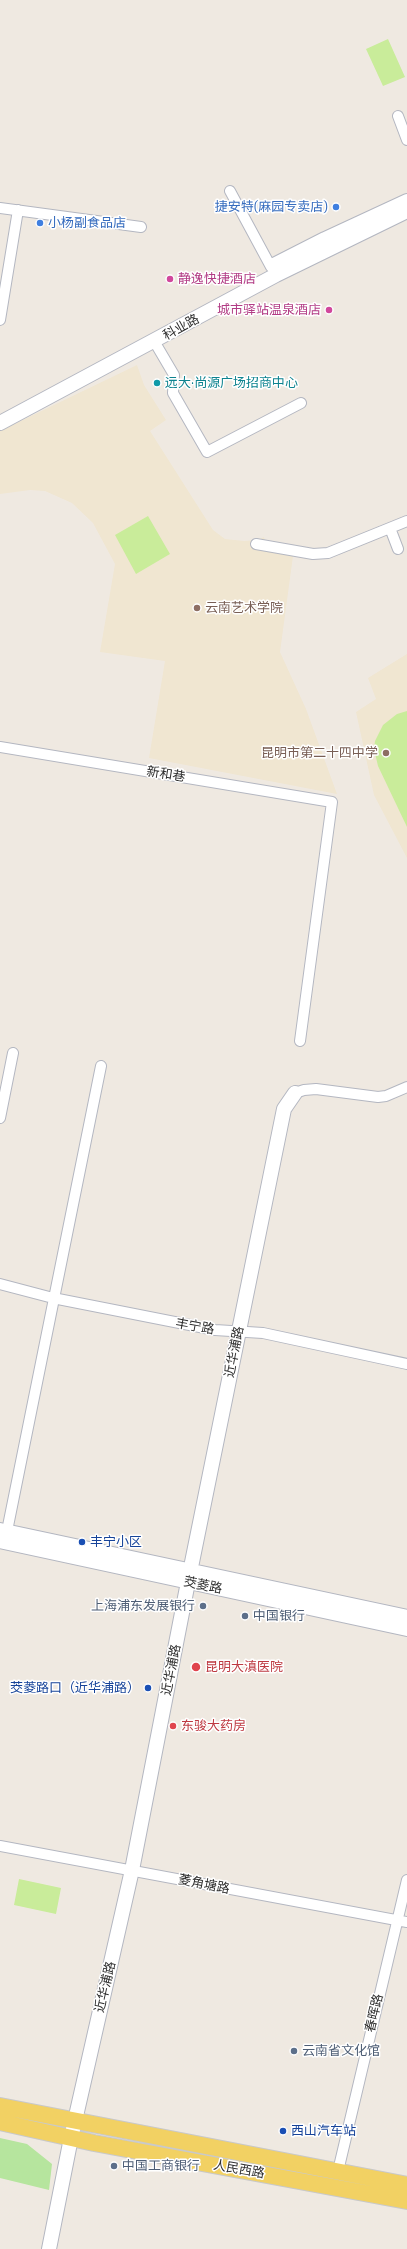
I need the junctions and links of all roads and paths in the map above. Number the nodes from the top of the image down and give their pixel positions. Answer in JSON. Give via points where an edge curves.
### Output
{"nodes":[{"id":1,"x":398,"y":116,"type":"dead end"},
{"id":2,"x":407,"y":140,"type":"edge"},
{"id":3,"x":230,"y":192,"type":"dead end"},
{"id":4,"x":407,"y":200,"type":"edge"},
{"id":5,"x":0,"y":208,"type":"edge"},
{"id":6,"x":18,"y":210,"type":"junction"},
{"id":7,"x":407,"y":211,"type":"edge"},
{"id":8,"x":141,"y":227,"type":"dead end"},
{"id":9,"x":271,"y":267,"type":"junction"},
{"id":10,"x":0,"y":320,"type":"edge"},
{"id":11,"x":154,"y":341,"type":"junction"},
{"id":12,"x":301,"y":404,"type":"dead end"},
{"id":13,"x":0,"y":413,"type":"edge"},
{"id":14,"x":0,"y":423,"type":"edge"},
{"id":15,"x":407,"y":520,"type":"edge"},
{"id":16,"x":390,"y":528,"type":"junction"},
{"id":17,"x":256,"y":544,"type":"dead end"},
{"id":18,"x":398,"y":548,"type":"dead end"},
{"id":19,"x":0,"y":747,"type":"edge"},
{"id":20,"x":300,"y":1041,"type":"dead end"},
{"id":21,"x":13,"y":1053,"type":"dead end"},
{"id":22,"x":101,"y":1066,"type":"dead end"},
{"id":23,"x":407,"y":1087,"type":"edge"},
{"id":24,"x":295,"y":1093,"type":"joint"},
{"id":25,"x":0,"y":1118,"type":"edge"},
{"id":26,"x":0,"y":1284,"type":"edge"},
{"id":27,"x":53,"y":1298,"type":"junction"},
{"id":28,"x":238,"y":1332,"type":"junction"},
{"id":29,"x":407,"y":1364,"type":"edge"},
{"id":30,"x":2,"y":1534,"type":"edge"},
{"id":31,"x":189,"y":1576,"type":"junction"},
{"id":32,"x":407,"y":1617,"type":"edge"},
{"id":33,"x":407,"y":1629,"type":"edge"},
{"id":34,"x":0,"y":1846,"type":"edge"},
{"id":35,"x":132,"y":1870,"type":"junction"},
{"id":36,"x":407,"y":1880,"type":"edge"},
{"id":37,"x":396,"y":1920,"type":"junction"},
{"id":38,"x":407,"y":1922,"type":"edge"},
{"id":39,"x":0,"y":2106,"type":"edge"},
{"id":40,"x":75,"y":2120,"type":"junction"},
{"id":41,"x":0,"y":2122,"type":"edge"},
{"id":42,"x":71,"y":2138,"type":"junction"},
{"id":43,"x":338,"y":2171,"type":"junction"},
{"id":44,"x":407,"y":2185,"type":"edge"},
{"id":45,"x":407,"y":2201,"type":"edge"},
{"id":46,"x":50,"y":2249,"type":"edge"}],
"edges":[{"from":1,"to":2,"type":"street"},
{"from":3,"to":9,"type":"street"},
{"from":4,"to":9,"type":"street","name":"科业路"},
{"from":5,"to":6,"type":"street"},
{"from":6,"to":8,"type":"street"},
{"from":6,"to":10,"type":"street"},
{"from":7,"to":11,"type":"street","name":"科业路","via":[[276,275]]},
{"from":9,"to":13,"type":"street","name":"科业路"},
{"from":11,"to":12,"type":"street","via":[[174,375],[173,393],[207,452]]},
{"from":11,"to":14,"type":"street","name":"科业路"},
{"from":15,"to":16,"type":"street"},
{"from":16,"to":17,"type":"street","via":[[328,553],[313,554]]},
{"from":16,"to":18,"type":"street"},
{"from":19,"to":20,"type":"street","name":"新和巷","via":[[332,802]]},
{"from":21,"to":25,"type":"street"},
{"from":22,"to":27,"type":"street"},
{"from":23,"to":24,"type":"street","via":[[378,1097],[316,1089]]},
{"from":24,"to":28,"type":"street","name":"近华浦路","via":[[284,1109]]},
{"from":26,"to":27,"type":"street","name":"丰宁路"},
{"from":27,"to":28,"type":"street","name":"丰宁路","via":[[215,1330]]},
{"from":27,"to":30,"type":"street"},
{"from":28,"to":29,"type":"street","name":"丰宁路","via":[[263,1333]]},
{"from":28,"to":31,"type":"street","name":"近华浦路"},
{"from":30,"to":31,"type":"street","name":"茭菱路"},
{"from":31,"to":32,"type":"street","name":"茭菱路"},
{"from":31,"to":33,"type":"street","name":"茭菱路"},
{"from":31,"to":35,"type":"street","name":"近华浦路"},
{"from":34,"to":35,"type":"street","name":"菱角塘路"},
{"from":35,"to":37,"type":"street","name":"菱角塘路"},
{"from":35,"to":40,"type":"street","name":"近华浦路"},
{"from":36,"to":37,"type":"street","name":"春晖路"},
{"from":37,"to":38,"type":"street","name":"菱角塘路"},
{"from":37,"to":43,"type":"street","name":"春晖路"},
{"from":39,"to":40,"type":"main road","name":"人民西路"},
{"from":40,"to":42,"type":"street","name":"近华浦路"},
{"from":40,"to":43,"type":"main road","name":"人民西路"},
{"from":41,"to":42,"type":"main road","name":"人民西路"},
{"from":42,"to":45,"type":"main road","name":"人民西路"},
{"from":42,"to":46,"type":"street","name":"近华浦路"},
{"from":43,"to":44,"type":"main road","name":"人民西路"}]}
